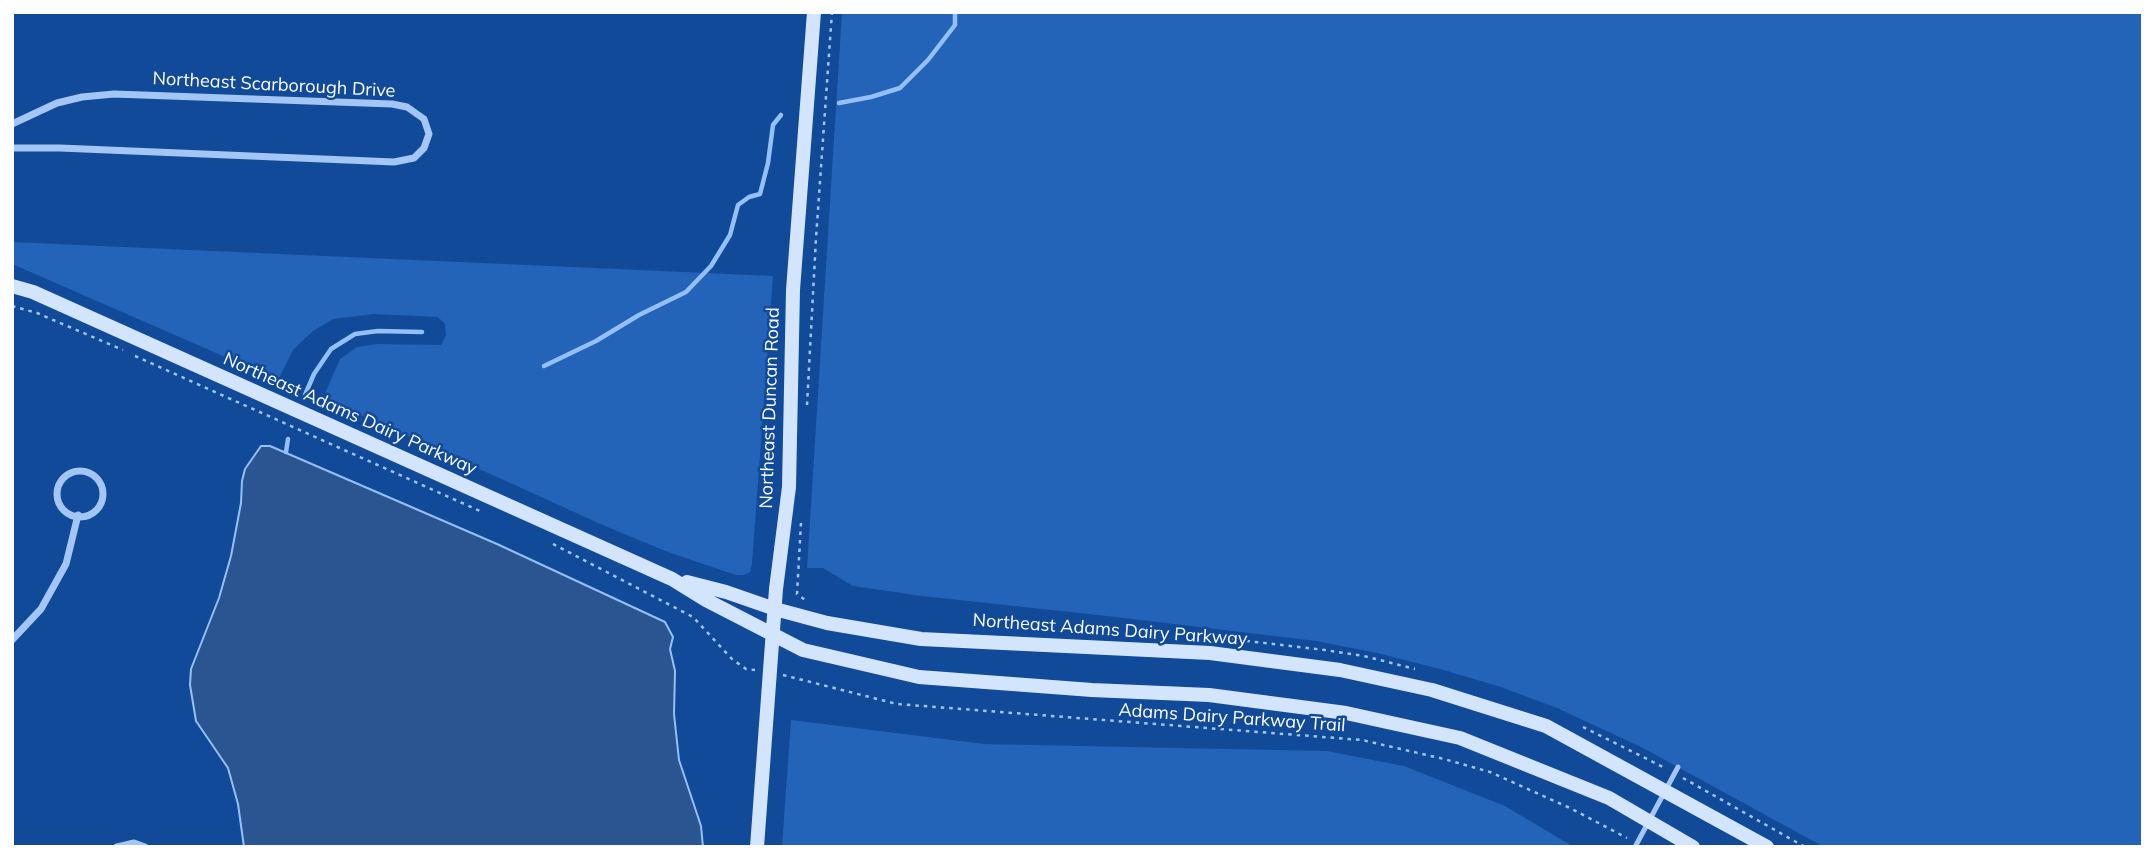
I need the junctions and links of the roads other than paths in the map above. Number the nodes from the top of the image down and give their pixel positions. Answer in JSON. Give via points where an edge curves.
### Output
{"nodes":[{"id":1,"x":814,"y":12,"type":"edge"},
{"id":2,"x":12,"y":124,"type":"edge"},
{"id":3,"x":12,"y":148,"type":"edge"},
{"id":4,"x":12,"y":286,"type":"edge"},
{"id":5,"x":78,"y":515,"type":"junction"},
{"id":6,"x":672,"y":579,"type":"junction"},
{"id":7,"x":775,"y":609,"type":"junction"},
{"id":8,"x":773,"y":635,"type":"junction"},
{"id":9,"x":12,"y":640,"type":"edge"},
{"id":10,"x":1678,"y":767,"type":"dead end"},
{"id":11,"x":1665,"y":791,"type":"junction"},
{"id":12,"x":1648,"y":821,"type":"junction"},
{"id":13,"x":1635,"y":845,"type":"edge"},
{"id":14,"x":117,"y":847,"type":"edge"},
{"id":15,"x":145,"y":847,"type":"edge"},
{"id":16,"x":757,"y":847,"type":"edge"},
{"id":17,"x":1693,"y":847,"type":"edge"},
{"id":18,"x":1767,"y":847,"type":"edge"}],
"edges":[{"from":1,"to":7,"type":"main road","name":"Northeast Duncan Road","via":[[793,290],[789,487]]},
{"from":2,"to":3,"type":"street","name":"Northeast Scarborough Drive","via":[[57,103],[114,94],[393,104],[424,119],[429,134],[414,159],[394,162]]},
{"from":4,"to":6,"type":"main road","name":"Northeast Adams Dairy Parkway"},
{"from":5,"to":5,"type":"street","via":[[99,508],[103,493],[98,478],[84,471],[64,478],[58,491],[60,505]]},
{"from":5,"to":9,"type":"street","via":[[66,564],[41,609]]},
{"from":6,"to":7,"type":"main road","name":"Northeast Adams Dairy Parkway"},
{"from":6,"to":8,"type":"main road","name":"Northeast Adams Dairy Parkway"},
{"from":7,"to":8,"type":"main road","name":"Northeast Duncan Road"},
{"from":7,"to":11,"type":"main road","name":"Northeast Adams Dairy Parkway","via":[[827,624],[921,639],[1210,653],[1340,670],[1432,690],[1546,726]]},
{"from":8,"to":12,"type":"main road","name":"Northeast Adams Dairy Parkway","via":[[803,650],[919,677],[1209,695],[1346,713],[1460,738],[1609,798]]},
{"from":8,"to":16,"type":"main road","name":"Northeast Duncan Road"},
{"from":10,"to":11,"type":"lane"},
{"from":11,"to":12,"type":"lane"},
{"from":11,"to":18,"type":"main road","name":"Northeast Adams Dairy Parkway"},
{"from":12,"to":13,"type":"lane"},
{"from":12,"to":17,"type":"main road","name":"Northeast Adams Dairy Parkway"},
{"from":14,"to":15,"type":"street","via":[[134,843]]}]}
